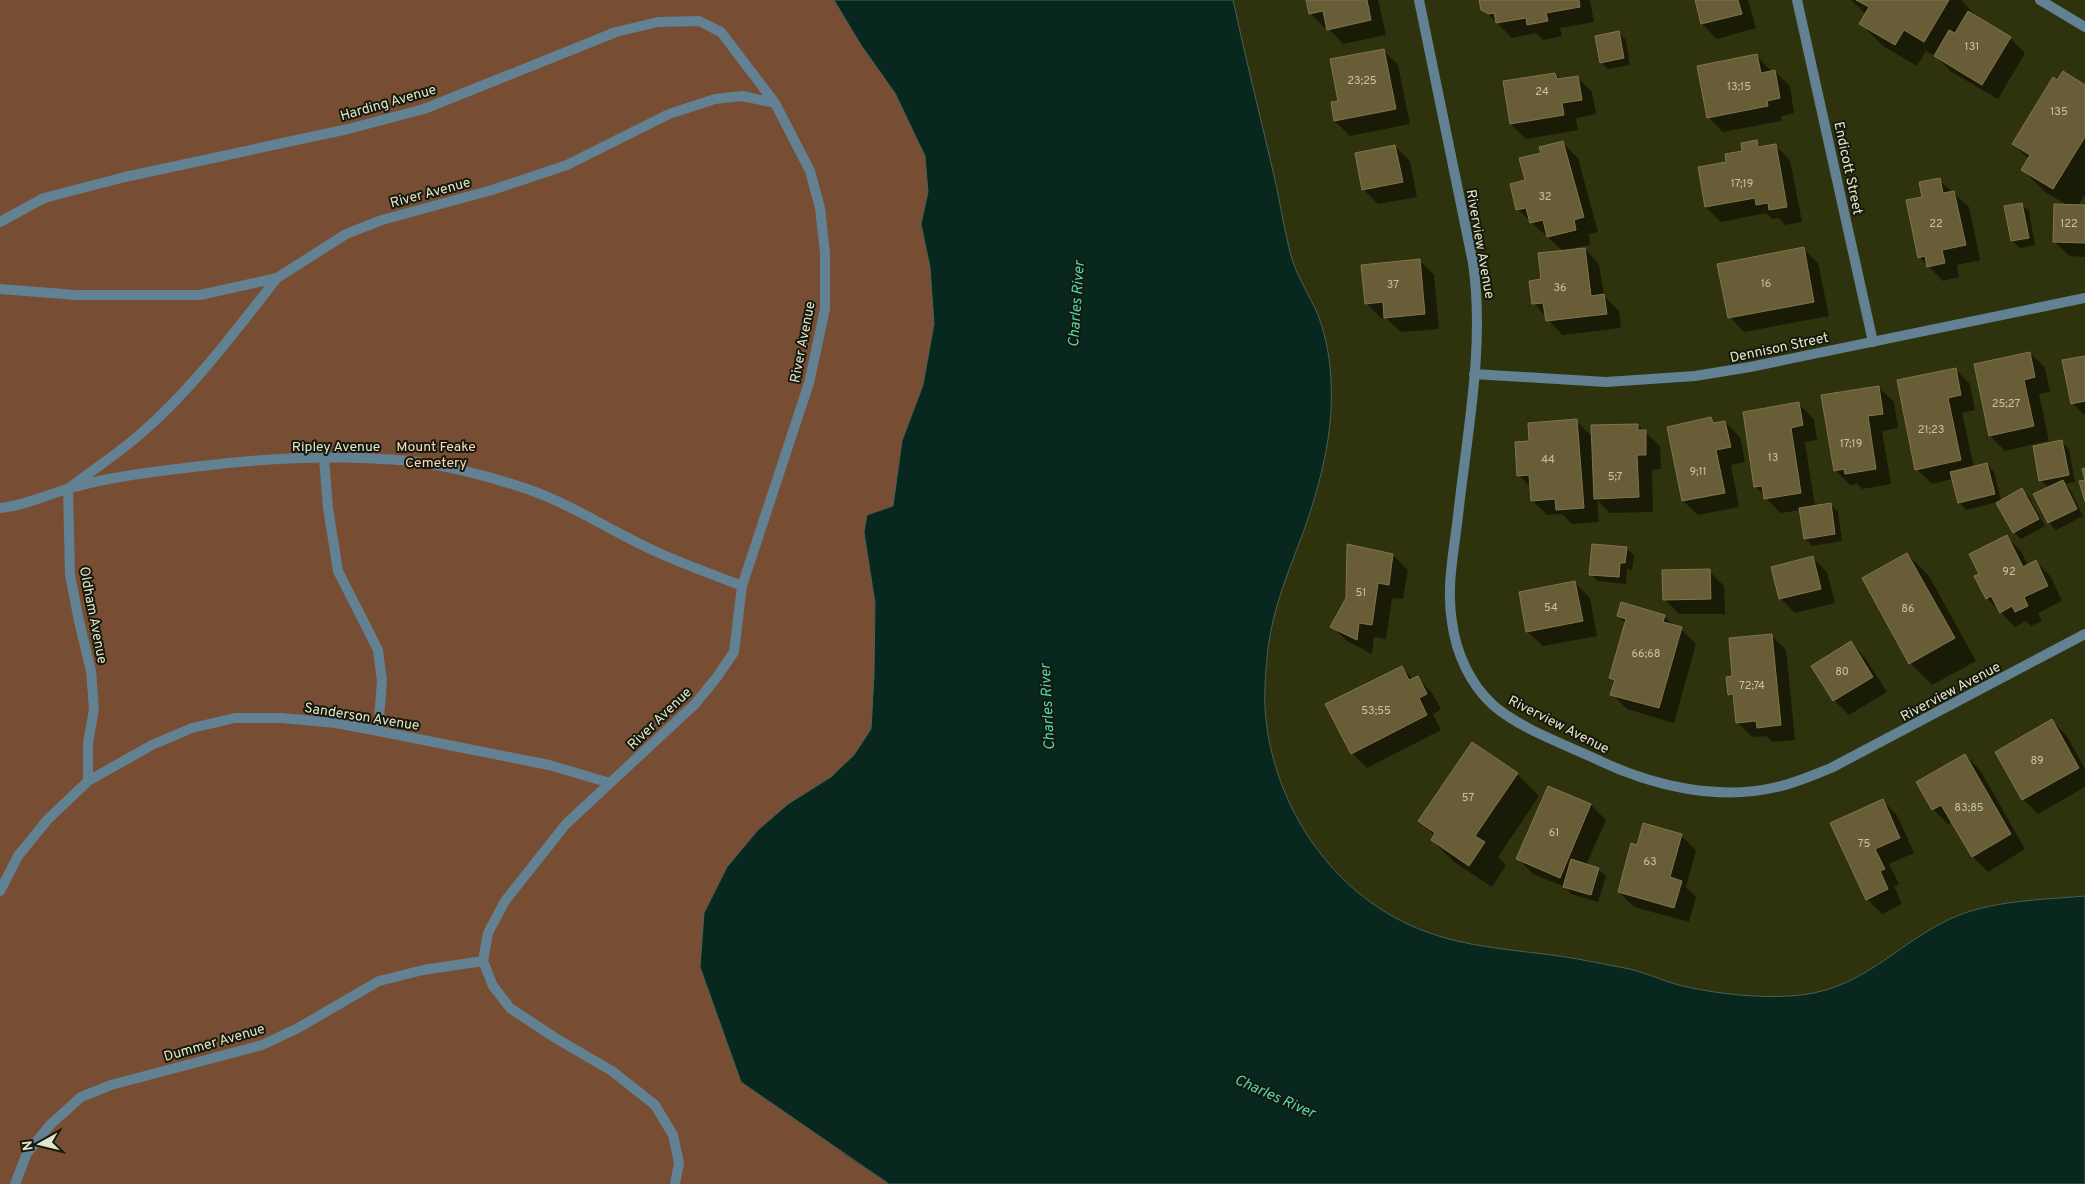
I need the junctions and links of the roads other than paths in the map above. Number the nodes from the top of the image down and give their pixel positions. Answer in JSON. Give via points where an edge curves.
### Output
{"nodes":[{"id":1,"x":1419,"y":0,"type":"edge"},
{"id":2,"x":1797,"y":0,"type":"edge"},
{"id":3,"x":2040,"y":0,"type":"edge"},
{"id":4,"x":2085,"y":27,"type":"edge"},
{"id":5,"x":775,"y":103,"type":"junction"},
{"id":6,"x":0,"y":222,"type":"edge"},
{"id":7,"x":277,"y":278,"type":"junction"},
{"id":8,"x":0,"y":289,"type":"edge"},
{"id":9,"x":2085,"y":298,"type":"edge"},
{"id":10,"x":1873,"y":342,"type":"junction"},
{"id":11,"x":1474,"y":374,"type":"junction"},
{"id":12,"x":324,"y":458,"type":"junction"},
{"id":13,"x":68,"y":489,"type":"junction"},
{"id":14,"x":0,"y":508,"type":"edge"},
{"id":15,"x":742,"y":586,"type":"junction"},
{"id":16,"x":2085,"y":634,"type":"edge"},
{"id":17,"x":378,"y":731,"type":"junction"},
{"id":18,"x":88,"y":781,"type":"junction"},
{"id":19,"x":610,"y":783,"type":"junction"},
{"id":20,"x":0,"y":891,"type":"edge"},
{"id":21,"x":483,"y":961,"type":"junction"},
{"id":22,"x":15,"y":1184,"type":"edge"},
{"id":23,"x":675,"y":1184,"type":"edge"}],
"edges":[{"from":1,"to":11,"type":"street","name":"Riverview Avenue","via":[[1473,263],[1478,326]]},
{"from":2,"to":10,"type":"street","name":"Endicott Street"},
{"from":3,"to":4,"type":"street"},
{"from":5,"to":6,"type":"street","name":"Harding Avenue","via":[[721,32],[699,21],[658,22],[616,32],[424,109],[44,198]]},
{"from":5,"to":7,"type":"street","name":"River Avenue","via":[[742,96],[669,114],[567,165],[492,190],[382,220],[346,234]]},
{"from":5,"to":15,"type":"street","name":"River Avenue","via":[[810,171],[820,208],[825,253],[825,309],[808,383]]},
{"from":7,"to":8,"type":"street","name":"River Avenue","via":[[200,294],[76,295]]},
{"from":7,"to":13,"type":"street","via":[[186,388],[139,435]]},
{"from":9,"to":10,"type":"street","name":"Dennison Street"},
{"from":10,"to":11,"type":"street","name":"Dennison Street","via":[[1722,373],[1665,379],[1606,382]]},
{"from":11,"to":16,"type":"street","name":"Riverview Avenue","via":[[1450,585],[1456,643],[1471,678],[1492,704],[1505,714],[1602,762],[1693,790],[1727,793],[1778,787],[1813,776],[1857,756]]},
{"from":12,"to":13,"type":"street","name":"Ripley Avenue","via":[[196,466]]},
{"from":12,"to":15,"type":"street","name":"Ripley Avenue","via":[[410,461],[474,473],[532,491],[659,553]]},
{"from":12,"to":17,"type":"street","via":[[338,571],[378,650],[382,680]]},
{"from":13,"to":14,"type":"street","name":"Ripley Avenue","via":[[14,507]]},
{"from":13,"to":18,"type":"street","name":"Oldham Avenue","via":[[70,574],[91,671],[94,709],[88,743]]},
{"from":15,"to":19,"type":"street","name":"River Avenue","via":[[734,652],[718,677],[695,704]]},
{"from":17,"to":18,"type":"street","name":"Sanderson Avenue","via":[[281,718],[235,718],[192,728],[152,745]]},
{"from":17,"to":19,"type":"street","name":"Sanderson Avenue","via":[[549,765]]},
{"from":18,"to":20,"type":"street","via":[[48,819],[24,848]]},
{"from":19,"to":21,"type":"street","name":"River Avenue","via":[[566,824],[505,901],[488,933]]},
{"from":21,"to":22,"type":"street","name":"Dummer Avenue","via":[[379,980],[298,1028],[262,1045],[111,1085],[80,1097],[51,1124],[27,1153]]},
{"from":21,"to":23,"type":"street","via":[[493,986],[510,1008],[612,1071],[655,1105],[672,1135],[677,1154],[679,1163]]}]}
